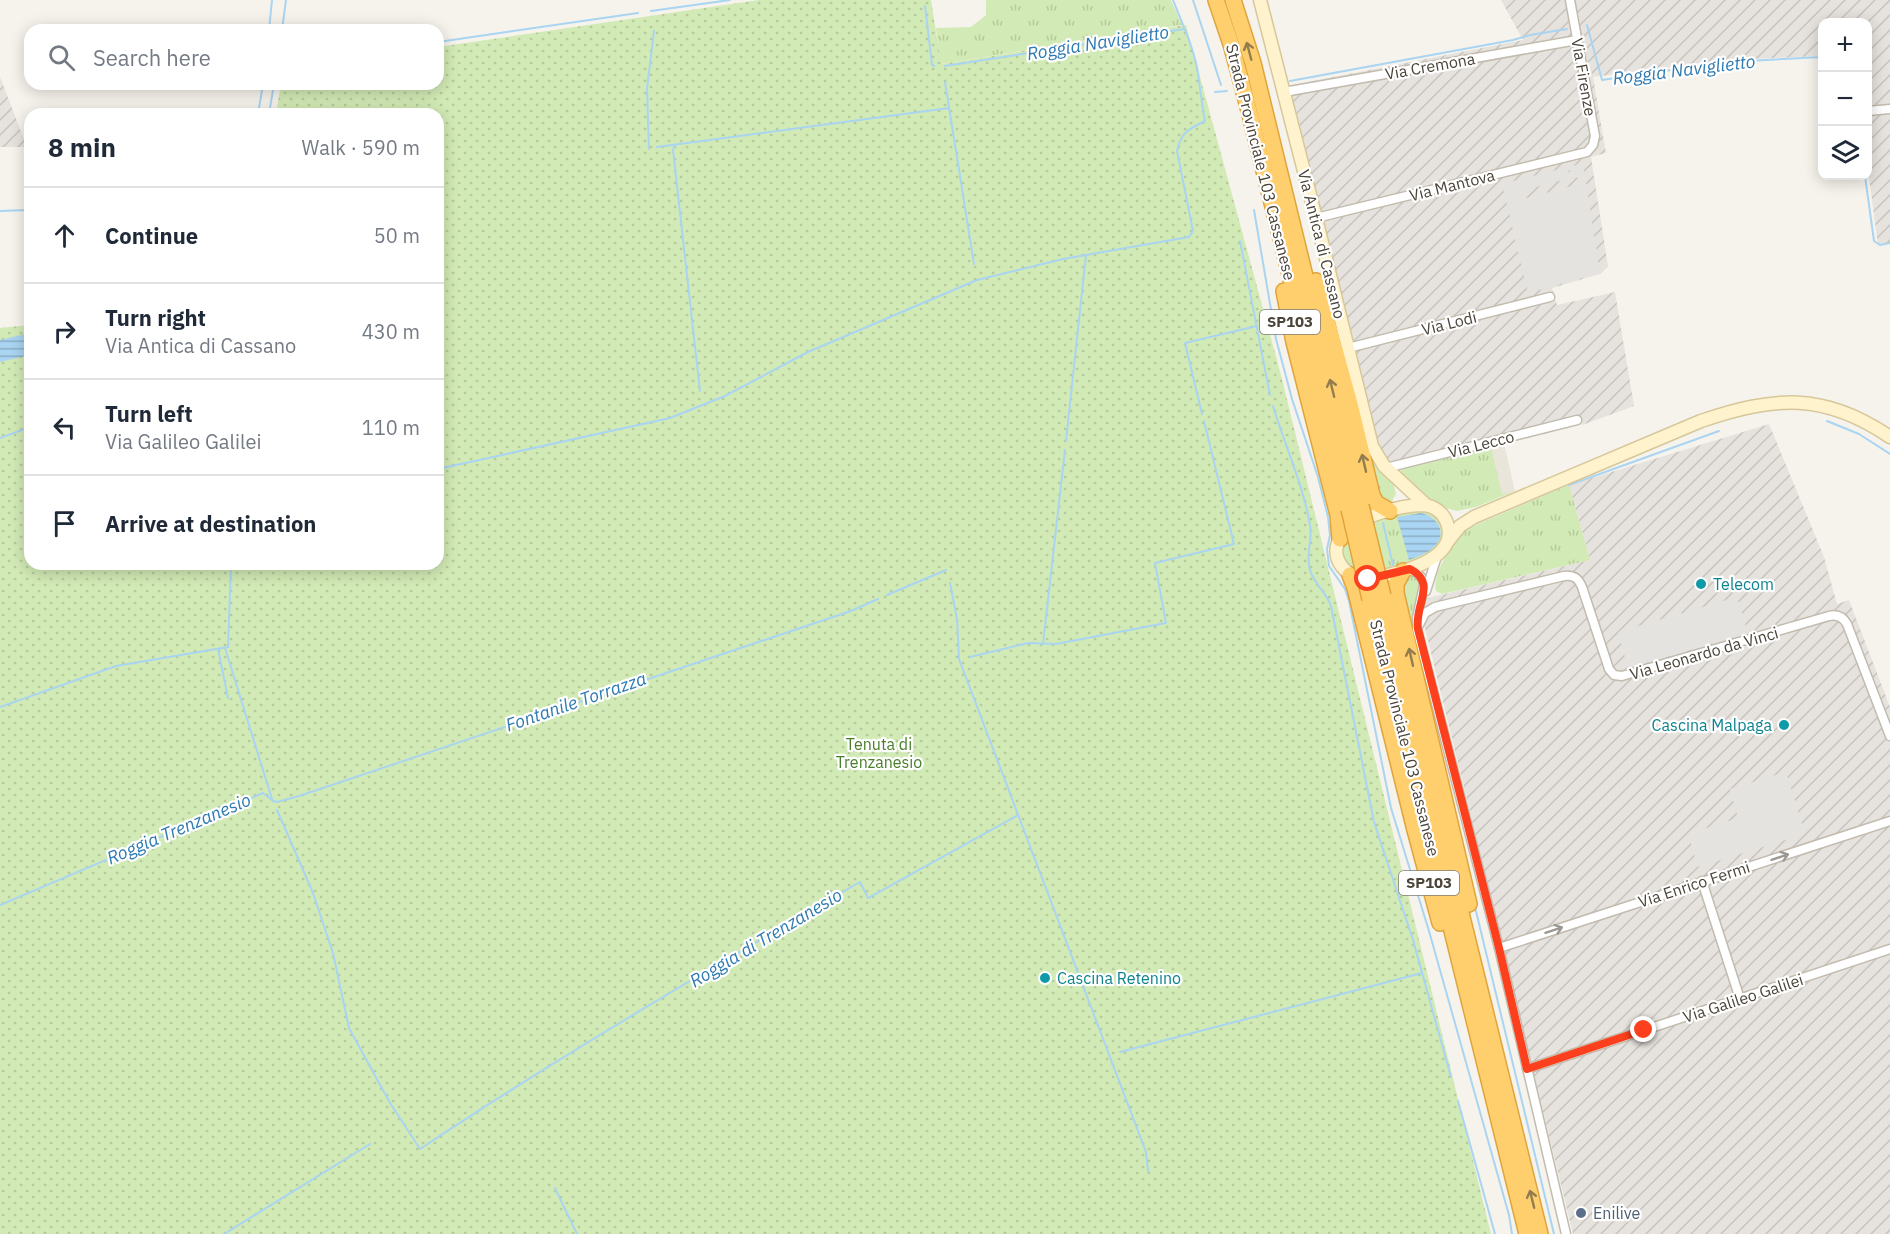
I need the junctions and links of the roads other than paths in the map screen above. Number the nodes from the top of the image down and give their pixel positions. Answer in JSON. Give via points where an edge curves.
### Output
{"nodes":[{"id":1,"x":1216,"y":0,"type":"edge"},
{"id":2,"x":1233,"y":0,"type":"edge"},
{"id":3,"x":1260,"y":0,"type":"edge"},
{"id":4,"x":1570,"y":0,"type":"edge"},
{"id":5,"x":1577,"y":40,"type":"junction"},
{"id":6,"x":1284,"y":93,"type":"junction"},
{"id":7,"x":1247,"y":103,"type":"junction"},
{"id":8,"x":1263,"y":104,"type":"junction"},
{"id":9,"x":1890,"y":109,"type":"edge"},
{"id":10,"x":1872,"y":111,"type":"edge"},
{"id":11,"x":1587,"y":152,"type":"joint"},
{"id":12,"x":1316,"y":218,"type":"junction"},
{"id":13,"x":1550,"y":297,"type":"dead end"},
{"id":14,"x":1348,"y":348,"type":"junction"},
{"id":15,"x":1577,"y":420,"type":"dead end"},
{"id":16,"x":1890,"y":437,"type":"edge"},
{"id":17,"x":1386,"y":468,"type":"junction"},
{"id":18,"x":1398,"y":480,"type":"junction"},
{"id":19,"x":1355,"y":508,"type":"junction"},
{"id":20,"x":1431,"y":508,"type":"junction"},
{"id":21,"x":1394,"y":510,"type":"junction"},
{"id":22,"x":1474,"y":518,"type":"junction"},
{"id":23,"x":1340,"y":539,"type":"junction"},
{"id":24,"x":1448,"y":541,"type":"junction"},
{"id":25,"x":1437,"y":556,"type":"junction"},
{"id":26,"x":1406,"y":570,"type":"junction"},
{"id":27,"x":1350,"y":575,"type":"junction"},
{"id":28,"x":1377,"y":597,"type":"junction"},
{"id":29,"x":1421,"y":601,"type":"junction"},
{"id":30,"x":1435,"y":607,"type":"junction"},
{"id":31,"x":1418,"y":629,"type":"junction"},
{"id":32,"x":1890,"y":736,"type":"edge"},
{"id":33,"x":1890,"y":821,"type":"edge"},
{"id":34,"x":1702,"y":881,"type":"junction"},
{"id":35,"x":1499,"y":948,"type":"junction"},
{"id":36,"x":1890,"y":949,"type":"edge"},
{"id":37,"x":1740,"y":999,"type":"junction"},
{"id":38,"x":1527,"y":1069,"type":"junction"},
{"id":39,"x":1523,"y":1165,"type":"junction"},
{"id":40,"x":1516,"y":1190,"type":"junction"},
{"id":41,"x":1527,"y":1234,"type":"edge"},
{"id":42,"x":1540,"y":1234,"type":"edge"},
{"id":43,"x":1566,"y":1234,"type":"edge"}],
"edges":[{"from":1,"to":7,"type":"highway","name":"Strada Provinciale 103 Cassanese","number":"SP103"},
{"from":8,"to":2,"type":"highway","name":"Strada Provinciale 103 Cassanese","number":"SP103","one_way":true},
{"from":3,"to":6,"type":"main road","name":"Via Antica di Cassano"},
{"from":4,"to":5,"type":"street","name":"Via Firenze"},
{"from":5,"to":6,"type":"street","name":"Via Cremona"},
{"from":5,"to":11,"type":"street","name":"Via Firenze","via":[[1594,136]]},
{"from":6,"to":12,"type":"main road","name":"Via Antica di Cassano"},
{"from":7,"to":19,"type":"highway","name":"Strada Provinciale 103 Cassanese","number":"SP103"},
{"from":7,"to":23,"type":"highway","number":"SP103","via":[[1294,342],[1338,515]]},
{"from":19,"to":8,"type":"highway","name":"Strada Provinciale 103 Cassanese","number":"SP103","one_way":true},
{"from":21,"to":8,"type":"highway","number":"SP103","one_way":true,"via":[[1376,503],[1372,495],[1326,315]]},
{"from":9,"to":10,"type":"street"},
{"from":11,"to":12,"type":"street","name":"Via Mantova"},
{"from":12,"to":14,"type":"main road","name":"Via Antica di Cassano"},
{"from":13,"to":14,"type":"street","name":"Via Lodi"},
{"from":14,"to":17,"type":"main road","name":"Via Antica di Cassano","via":[[1372,446]]},
{"from":15,"to":17,"type":"street","name":"Via Lecco"},
{"from":16,"to":22,"type":"main road","via":[[1854,416],[1820,404],[1795,402],[1747,408],[1701,422]]},
{"from":17,"to":18,"type":"main road","name":"Via Antica di Cassano"},
{"from":18,"to":20,"type":"main road","name":"Via Antica di Cassano"},
{"from":18,"to":21,"type":"main road","via":[[1404,493]]},
{"from":19,"to":28,"type":"highway","name":"Strada Provinciale 103 Cassanese","number":"SP103","bridge":true},
{"from":20,"to":21,"type":"main road","via":[[1409,506]]},
{"from":20,"to":22,"type":"main road"},
{"from":20,"to":24,"type":"main road","via":[[1443,516],[1449,530]]},
{"from":21,"to":23,"type":"main road","via":[[1365,519]]},
{"from":22,"to":24,"type":"main road","via":[[1458,528]]},
{"from":23,"to":27,"type":"main road","via":[[1338,558]]},
{"from":24,"to":25,"type":"main road"},
{"from":25,"to":26,"type":"main road"},
{"from":25,"to":29,"type":"street"},
{"from":26,"to":27,"type":"main road","via":[[1368,579]]},
{"from":26,"to":29,"type":"street","via":[[1423,578]]},
{"from":39,"to":26,"type":"highway","number":"SP103","one_way":true,"via":[[1515,1108],[1396,594],[1396,583]]},
{"from":27,"to":40,"type":"highway","number":"SP103","via":[[1430,886]]},
{"from":28,"to":39,"type":"highway","name":"Strada Provinciale 103 Cassanese","number":"SP103"},
{"from":28,"to":40,"type":"highway","name":"Strada Provinciale 103 Cassanese","number":"SP103"},
{"from":29,"to":30,"type":"street","via":[[1425,606]]},
{"from":29,"to":31,"type":"street"},
{"from":30,"to":31,"type":"street","via":[[1425,613]]},
{"from":30,"to":32,"type":"street","name":"Via Leonardo da Vinci","via":[[1564,576],[1575,577],[1582,587],[1609,668],[1612,674],[1622,676],[1838,615],[1847,624]]},
{"from":31,"to":35,"type":"street"},
{"from":34,"to":33,"type":"street","name":"Via Enrico Fermi","one_way":true},
{"from":35,"to":34,"type":"street","name":"Via Enrico Fermi","one_way":true},
{"from":34,"to":37,"type":"street"},
{"from":35,"to":38,"type":"street"},
{"from":36,"to":37,"type":"street","name":"Via Galileo Galilei"},
{"from":37,"to":38,"type":"street","name":"Via Galileo Galilei"},
{"from":38,"to":43,"type":"street"},
{"from":42,"to":39,"type":"highway","name":"Strada Provinciale 103 Cassanese","number":"SP103","one_way":true},
{"from":40,"to":41,"type":"highway","name":"Strada Provinciale 103 Cassanese","number":"SP103"}]}
